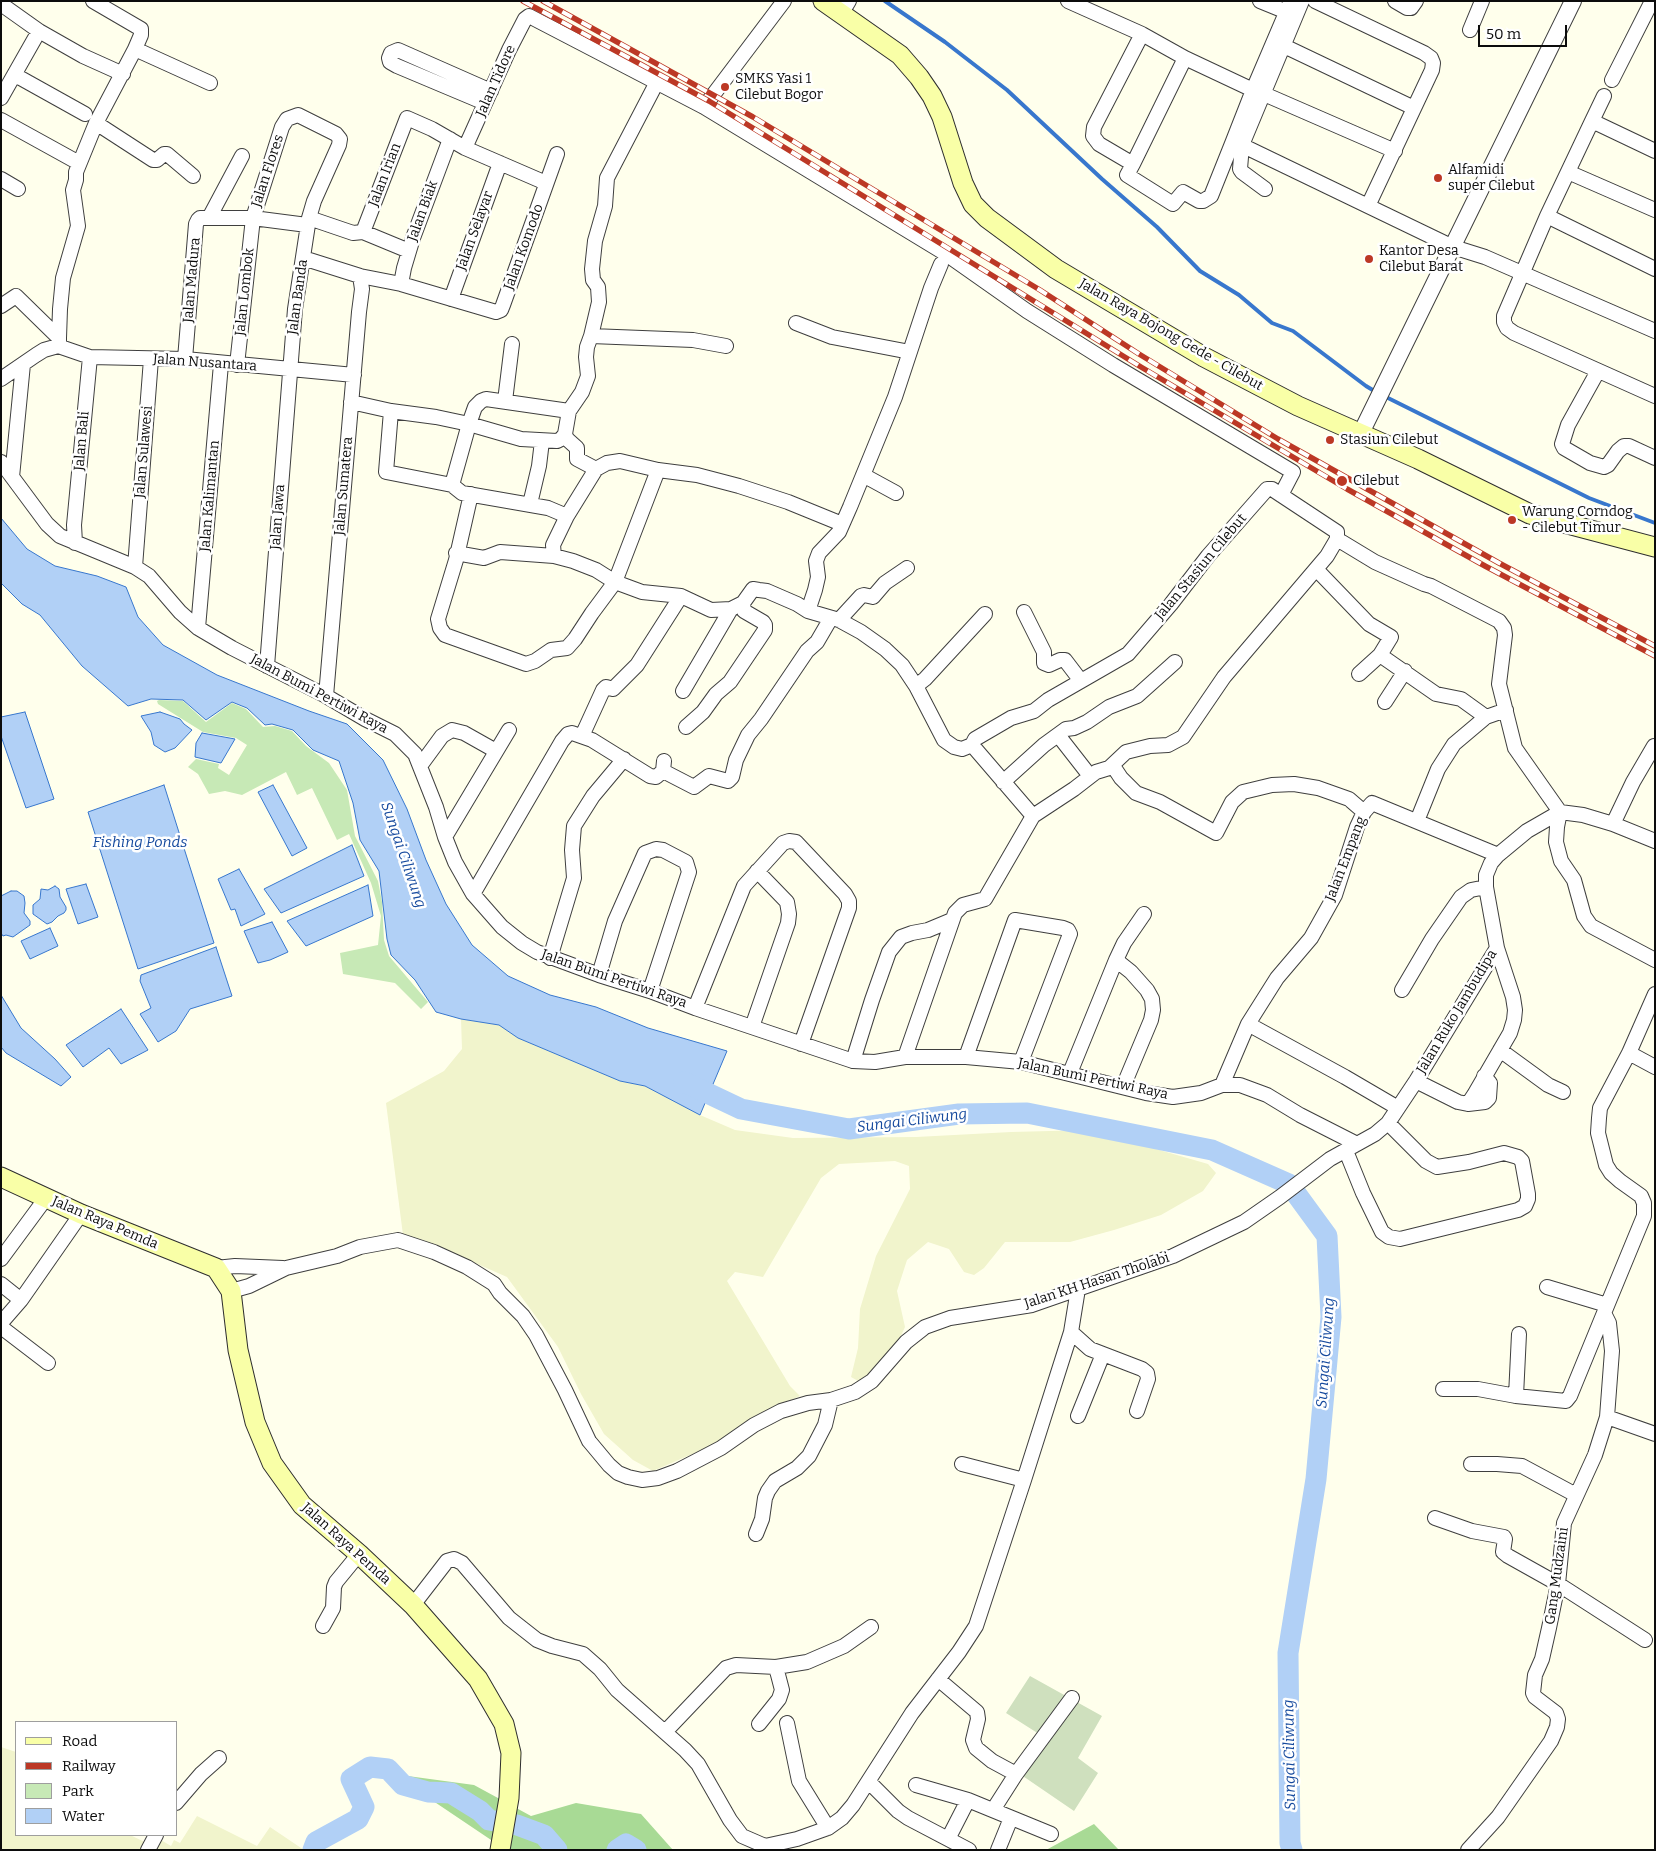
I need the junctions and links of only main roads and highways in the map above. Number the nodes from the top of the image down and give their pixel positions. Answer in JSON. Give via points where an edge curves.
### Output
{"nodes":[{"id":1,"x":837,"y":5,"type":"edge"},
{"id":2,"x":1655,"y":547,"type":"edge"},
{"id":3,"x":1,"y":1177,"type":"edge"},
{"id":4,"x":500,"y":1850,"type":"edge"}],
"edges":[{"from":1,"to":2,"type":"main road","name":"Jalan Raya Bojong Gede - Cilebut","via":[[900,56],[932,96],[972,204],[986,218],[1056,269],[1204,357],[1298,406],[1530,514]]},
{"from":3,"to":4,"type":"main road","name":"Jalan Raya Pemda","via":[[81,1214],[216,1268],[231,1291],[238,1350],[254,1422],[272,1463],[302,1504],[413,1605],[478,1679],[504,1724],[510,1753],[509,1798]]}]}
